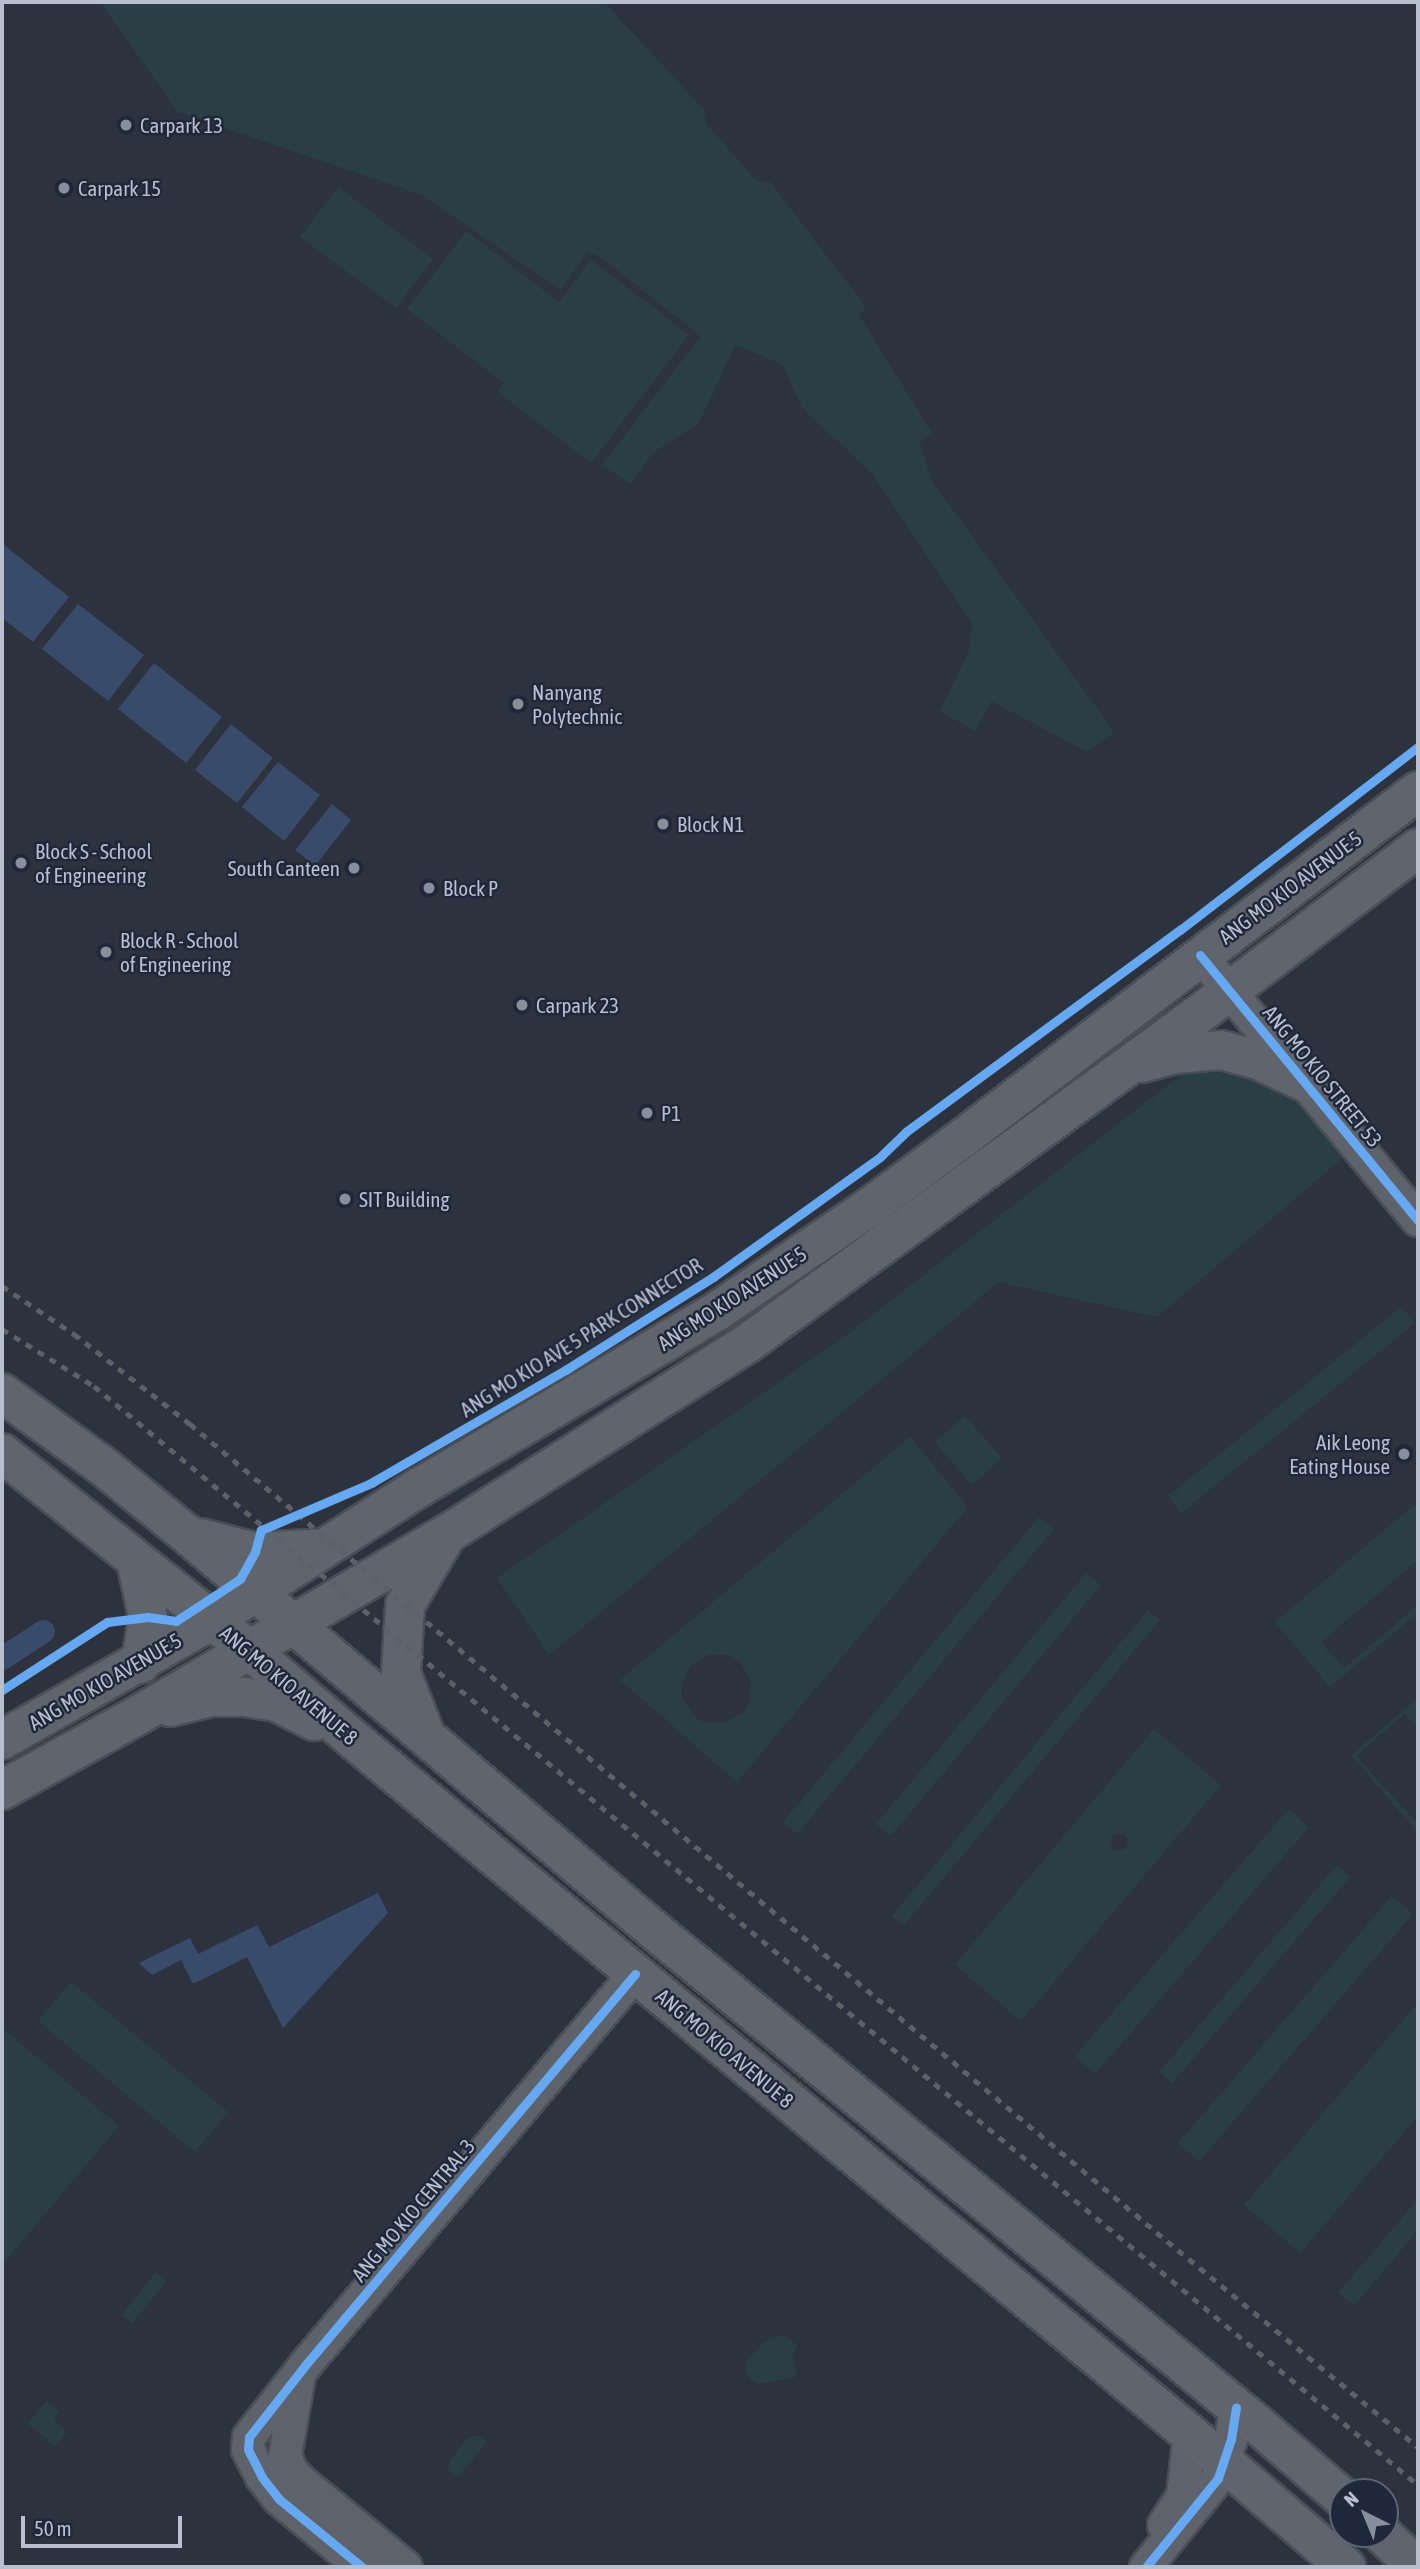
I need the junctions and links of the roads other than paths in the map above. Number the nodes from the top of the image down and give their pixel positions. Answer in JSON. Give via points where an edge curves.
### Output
{"nodes":[{"id":1,"x":1418,"y":790,"type":"edge"},
{"id":2,"x":1418,"y":848,"type":"edge"},
{"id":3,"x":1208,"y":949,"type":"junction"},
{"id":4,"x":1237,"y":985,"type":"junction"},
{"id":5,"x":1126,"y":1067,"type":"junction"},
{"id":6,"x":1305,"y":1082,"type":"junction"},
{"id":7,"x":1418,"y":1189,"type":"edge"},
{"id":8,"x":1418,"y":1220,"type":"edge"},
{"id":9,"x":2,"y":1393,"type":"edge"},
{"id":10,"x":2,"y":1453,"type":"edge"},
{"id":11,"x":447,"y":1534,"type":"junction"},
{"id":12,"x":188,"y":1535,"type":"junction"},
{"id":13,"x":326,"y":1548,"type":"junction"},
{"id":14,"x":136,"y":1560,"type":"junction"},
{"id":15,"x":257,"y":1592,"type":"junction"},
{"id":16,"x":211,"y":1621,"type":"junction"},
{"id":17,"x":294,"y":1623,"type":"junction"},
{"id":18,"x":248,"y":1649,"type":"junction"},
{"id":19,"x":141,"y":1662,"type":"junction"},
{"id":20,"x":140,"y":1714,"type":"junction"},
{"id":21,"x":425,"y":1735,"type":"junction"},
{"id":22,"x":2,"y":1740,"type":"edge"},
{"id":23,"x":354,"y":1740,"type":"junction"},
{"id":24,"x":2,"y":1790,"type":"edge"},
{"id":25,"x":635,"y":1974,"type":"junction"},
{"id":26,"x":1045,"y":2251,"type":"junction"},
{"id":27,"x":1014,"y":2288,"type":"junction"},
{"id":28,"x":300,"y":2371,"type":"junction"},
{"id":29,"x":1236,"y":2407,"type":"junction"},
{"id":30,"x":1190,"y":2433,"type":"junction"},
{"id":31,"x":1225,"y":2463,"type":"junction"},
{"id":32,"x":1329,"y":2486,"type":"edge"},
{"id":33,"x":1397,"y":2548,"type":"edge"},
{"id":34,"x":362,"y":2567,"type":"edge"},
{"id":35,"x":406,"y":2567,"type":"edge"},
{"id":36,"x":1131,"y":2567,"type":"edge"},
{"id":37,"x":1146,"y":2567,"type":"edge"},
{"id":38,"x":1346,"y":2567,"type":"edge"},
{"id":39,"x":1418,"y":2567,"type":"edge"}],
"edges":[{"from":1,"to":3,"type":"main road","name":"ANG MO KIO AVENUE 5"},
{"from":2,"to":4,"type":"main road","name":"ANG MO KIO AVENUE 5"},
{"from":3,"to":4,"type":"street","name":"ANG MO KIO STREET 53"},
{"from":3,"to":13,"type":"main road","name":"ANG MO KIO AVENUE 5","via":[[943,1153],[719,1310]]},
{"from":4,"to":5,"type":"main road","name":"ANG MO KIO AVENUE 5"},
{"from":4,"to":6,"type":"street","name":"ANG MO KIO STREET 53"},
{"from":4,"to":7,"type":"street","name":"ANG MO KIO STREET 53"},
{"from":5,"to":6,"type":"main road","via":[[1175,1054],[1221,1050],[1258,1060]]},
{"from":5,"to":11,"type":"main road","name":"ANG MO KIO AVENUE 5","via":[[748,1343]]},
{"from":6,"to":8,"type":"street","name":"ANG MO KIO STREET 53"},
{"from":9,"to":12,"type":"main road"},
{"from":10,"to":14,"type":"main road","name":"ANG MO KIO AVENUE 8"},
{"from":11,"to":17,"type":"main road","name":"ANG MO KIO AVENUE 5"},
{"from":11,"to":21,"type":"main road","via":[[405,1605],[401,1673]]},
{"from":12,"to":13,"type":"main road","via":[[255,1552]]},
{"from":12,"to":15,"type":"main road"},
{"from":13,"to":15,"type":"main road","name":"ANG MO KIO AVENUE 5"},
{"from":14,"to":16,"type":"main road","name":"ANG MO KIO AVENUE 8"},
{"from":14,"to":19,"type":"main road","via":[[148,1617]]},
{"from":15,"to":16,"type":"main road","name":"ANG MO KIO AVENUE 5"},
{"from":15,"to":17,"type":"main road"},
{"from":16,"to":18,"type":"main road","name":"ANG MO KIO AVENUE 8"},
{"from":16,"to":19,"type":"main road","name":"ANG MO KIO AVENUE 5"},
{"from":17,"to":18,"type":"main road","name":"ANG MO KIO AVENUE 5"},
{"from":17,"to":21,"type":"main road"},
{"from":18,"to":20,"type":"main road","name":"ANG MO KIO AVENUE 5"},
{"from":18,"to":23,"type":"main road","name":"ANG MO KIO AVENUE 8"},
{"from":19,"to":22,"type":"main road","name":"ANG MO KIO AVENUE 5"},
{"from":20,"to":23,"type":"main road","via":[[211,1698],[245,1697],[277,1702]]},
{"from":20,"to":24,"type":"main road","name":"ANG MO KIO AVENUE 5"},
{"from":21,"to":26,"type":"main road","via":[[655,1931]]},
{"from":23,"to":25,"type":"main road","name":"ANG MO KIO AVENUE 8"},
{"from":25,"to":27,"type":"main road","name":"ANG MO KIO AVENUE 8"},
{"from":25,"to":28,"type":"street","name":"ANG MO KIO CENTRAL 3"},
{"from":26,"to":27,"type":"main road","via":[[1050,2269],[1041,2286]]},
{"from":26,"to":29,"type":"main road"},
{"from":27,"to":30,"type":"main road","name":"ANG MO KIO AVENUE 8"},
{"from":28,"to":34,"type":"street","name":"ANG MO KIO CENTRAL 3","via":[[249,2437],[248,2449],[279,2499]]},
{"from":28,"to":35,"type":"street","via":[[285,2455],[298,2479]]},
{"from":29,"to":31,"type":"street"},
{"from":29,"to":32,"type":"main road"},
{"from":30,"to":31,"type":"main road","name":"ANG MO KIO AVENUE 8"},
{"from":30,"to":36,"type":"street","via":[[1183,2496]]},
{"from":31,"to":37,"type":"street","via":[[1208,2492]]},
{"from":31,"to":38,"type":"main road","name":"ANG MO KIO AVENUE 8"},
{"from":33,"to":39,"type":"main road"}]}
